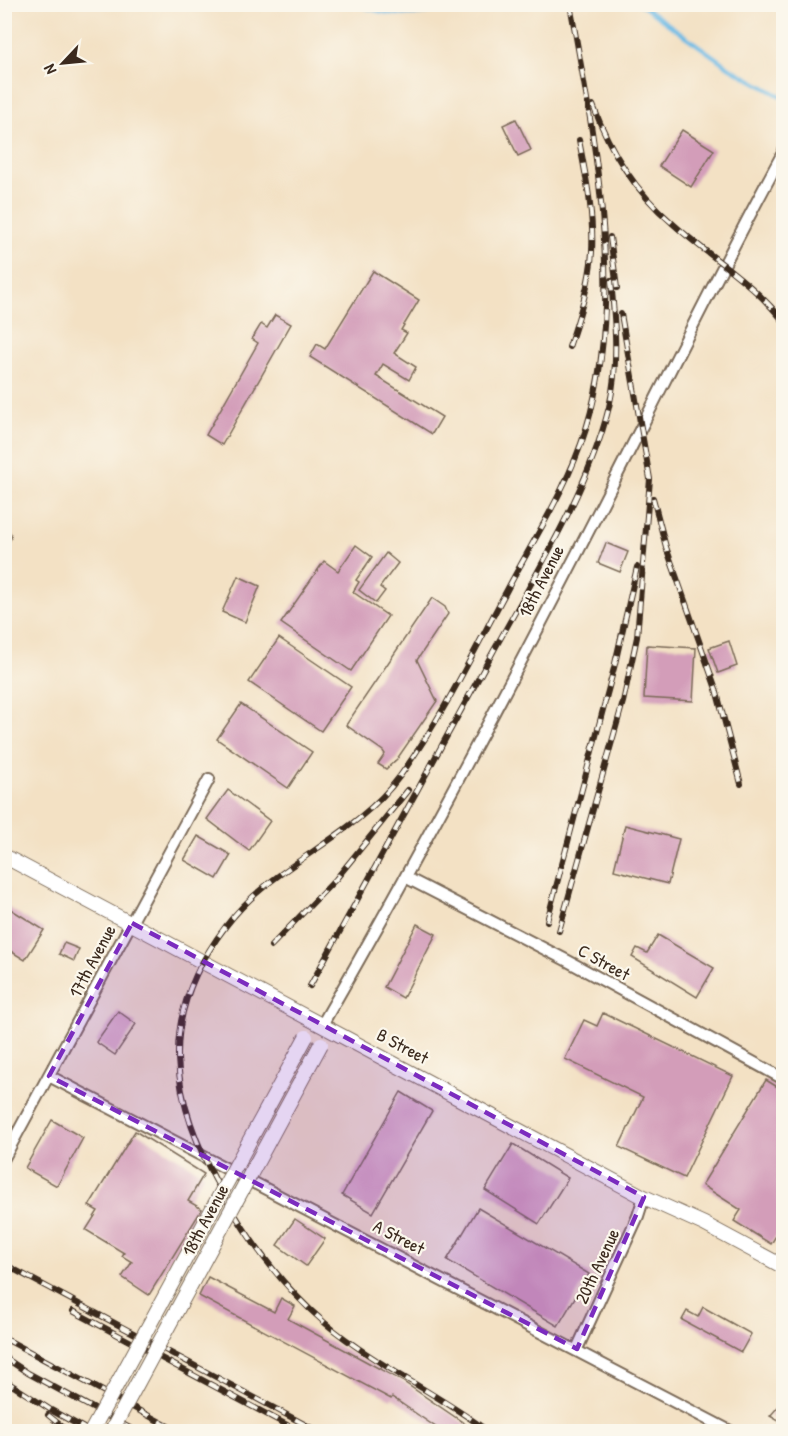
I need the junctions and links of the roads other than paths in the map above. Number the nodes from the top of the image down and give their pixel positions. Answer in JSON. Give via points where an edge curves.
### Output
{"nodes":[{"id":1,"x":783,"y":151,"type":"edge"},
{"id":2,"x":209,"y":779,"type":"dead end"},
{"id":3,"x":4,"y":856,"type":"edge"},
{"id":4,"x":407,"y":878,"type":"junction"},
{"id":5,"x":132,"y":923,"type":"junction"},
{"id":6,"x":323,"y":1023,"type":"junction"},
{"id":7,"x":49,"y":1076,"type":"junction"},
{"id":8,"x":783,"y":1079,"type":"edge"},
{"id":9,"x":4,"y":1158,"type":"edge"},
{"id":10,"x":644,"y":1197,"type":"junction"},
{"id":11,"x":783,"y":1267,"type":"edge"},
{"id":12,"x":577,"y":1348,"type":"junction"},
{"id":13,"x":4,"y":1424,"type":"edge"},
{"id":14,"x":19,"y":1431,"type":"edge"},
{"id":15,"x":91,"y":1431,"type":"edge"},
{"id":16,"x":111,"y":1431,"type":"edge"},
{"id":17,"x":732,"y":1431,"type":"edge"}],
"edges":[{"from":1,"to":4,"type":"street","name":"18th Avenue"},
{"from":2,"to":5,"type":"street","name":"17th Avenue"},
{"from":3,"to":5,"type":"street","name":"B Street"},
{"from":4,"to":6,"type":"street","name":"18th Avenue"},
{"from":4,"to":8,"type":"street","name":"C Street"},
{"from":5,"to":6,"type":"street","name":"B Street"},
{"from":5,"to":7,"type":"street","name":"17th Avenue"},
{"from":6,"to":10,"type":"street","name":"B Street"},
{"from":6,"to":15,"type":"street","name":"18th Avenue","bridge":true,"via":[[306,1037]]},
{"from":6,"to":16,"type":"street","name":"18th Avenue","bridge":true,"via":[[321,1044]]},
{"from":7,"to":9,"type":"street","name":"17th Avenue"},
{"from":7,"to":12,"type":"street","name":"A Street"},
{"from":10,"to":11,"type":"street","name":"B Street"},
{"from":10,"to":12,"type":"street","name":"20th Avenue"},
{"from":12,"to":17,"type":"street","name":"A Street"},
{"from":13,"to":14,"type":"lane"}]}
